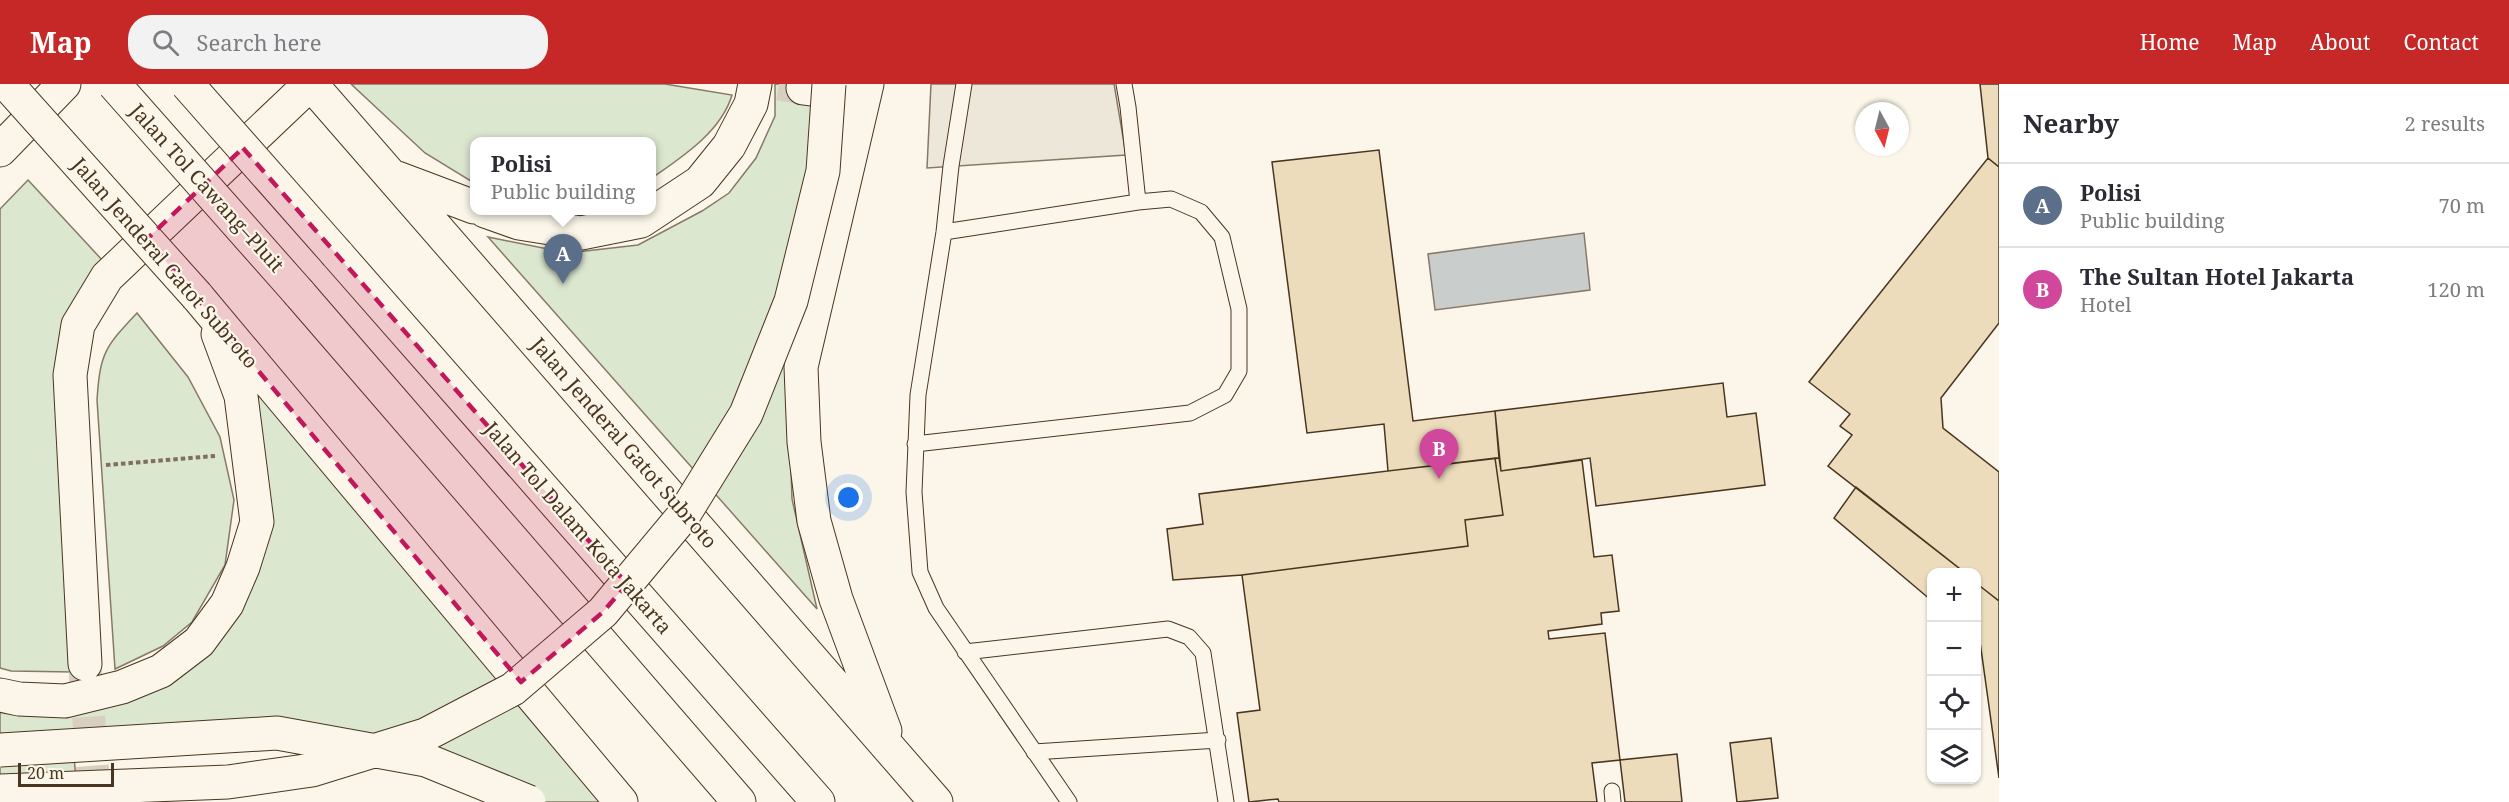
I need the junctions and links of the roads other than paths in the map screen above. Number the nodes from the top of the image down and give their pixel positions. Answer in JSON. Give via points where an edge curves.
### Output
{"nodes":[{"id":1,"x":7,"y":84,"type":"edge"},
{"id":2,"x":21,"y":84,"type":"edge"},
{"id":3,"x":64,"y":84,"type":"edge"},
{"id":4,"x":114,"y":84,"type":"edge"},
{"id":5,"x":187,"y":84,"type":"edge"},
{"id":6,"x":310,"y":84,"type":"edge"},
{"id":7,"x":755,"y":84,"type":"edge"},
{"id":8,"x":964,"y":84,"type":"edge"},
{"id":9,"x":1124,"y":84,"type":"edge"},
{"id":10,"x":816,"y":86,"type":"edge"},
{"id":11,"x":866,"y":90,"type":"edge"},
{"id":12,"x":0,"y":105,"type":"edge"},
{"id":13,"x":0,"y":150,"type":"edge"},
{"id":14,"x":388,"y":172,"type":"junction"},
{"id":15,"x":1138,"y":202,"type":"junction"},
{"id":16,"x":470,"y":205,"type":"edge"},
{"id":17,"x":656,"y":211,"type":"edge"},
{"id":18,"x":498,"y":215,"type":"edge"},
{"id":19,"x":650,"y":215,"type":"edge"},
{"id":20,"x":944,"y":232,"type":"junction"},
{"id":21,"x":204,"y":305,"type":"junction"},
{"id":22,"x":915,"y":444,"type":"junction"},
{"id":23,"x":965,"y":652,"type":"junction"},
{"id":24,"x":85,"y":664,"type":"tunnel mouth"},
{"id":25,"x":0,"y":695,"type":"edge"},
{"id":26,"x":1218,"y":740,"type":"junction"},
{"id":27,"x":0,"y":750,"type":"edge"},
{"id":28,"x":892,"y":751,"type":"junction"},
{"id":29,"x":1034,"y":752,"type":"junction"},
{"id":30,"x":0,"y":791,"type":"edge"},
{"id":31,"x":529,"y":802,"type":"edge"},
{"id":32,"x":621,"y":802,"type":"edge"},
{"id":33,"x":740,"y":802,"type":"edge"},
{"id":34,"x":818,"y":802,"type":"edge"},
{"id":35,"x":936,"y":802,"type":"edge"},
{"id":36,"x":1069,"y":802,"type":"edge"},
{"id":37,"x":1226,"y":802,"type":"edge"}],
"edges":[{"from":1,"to":21,"type":"main road","name":"Jalan Jenderal Gatot Subroto","bridge":true},
{"from":2,"to":12,"type":"lane"},
{"from":3,"to":13,"type":"main road"},
{"from":4,"to":33,"type":"main road","name":"Jalan Tol Cawang–Pluit","bridge":true},
{"from":5,"to":34,"type":"main road","name":"Jalan Tol Dalam Kota Jakarta","bridge":true},
{"from":6,"to":14,"type":"main road","name":"Jalan Jenderal Gatot Subroto"},
{"from":6,"to":24,"type":"main road","via":[[108,277],[78,325],[70,375]]},
{"from":7,"to":17,"type":"main road","via":[[751,104],[729,146],[700,182]]},
{"from":8,"to":20,"type":"lane"},
{"from":9,"to":15,"type":"lane"},
{"from":10,"to":11,"type":"main road"},
{"from":10,"to":30,"type":"main road","bridge":true,"via":[[823,171],[791,301],[746,414],[683,516],[603,612],[513,689],[425,735],[312,770],[228,782]]},
{"from":11,"to":28,"type":"main road","via":[[801,367],[804,442],[814,521],[836,599]]},
{"from":14,"to":16,"type":"main road"},
{"from":14,"to":28,"type":"main road","name":"Jalan Jenderal Gatot Subroto"},
{"from":15,"to":20,"type":"lane"},
{"from":15,"to":22,"type":"lane","via":[[1171,199],[1201,212],[1222,237],[1239,309],[1239,371],[1225,395],[1190,413]]},
{"from":18,"to":19,"type":"main road","via":[[519,223],[581,233],[641,221]]},
{"from":20,"to":22,"type":"lane","via":[[918,395]]},
{"from":21,"to":25,"type":"main road","via":[[241,396],[257,522],[227,604],[199,642],[161,671],[122,687],[65,701]]},
{"from":21,"to":32,"type":"main road","name":"Jalan Jenderal Gatot Subroto"},
{"from":22,"to":23,"type":"lane","via":[[920,572],[936,608]]},
{"from":23,"to":26,"type":"lane","via":[[1168,630],[1178,633],[1189,637],[1203,653]]},
{"from":23,"to":29,"type":"lane"},
{"from":26,"to":29,"type":"lane"},
{"from":26,"to":37,"type":"lane"},
{"from":27,"to":31,"type":"main road","bridge":true,"via":[[277,733],[426,760]]},
{"from":28,"to":35,"type":"main road","name":"Jalan Jenderal Gatot Subroto"},
{"from":29,"to":36,"type":"lane"}]}
